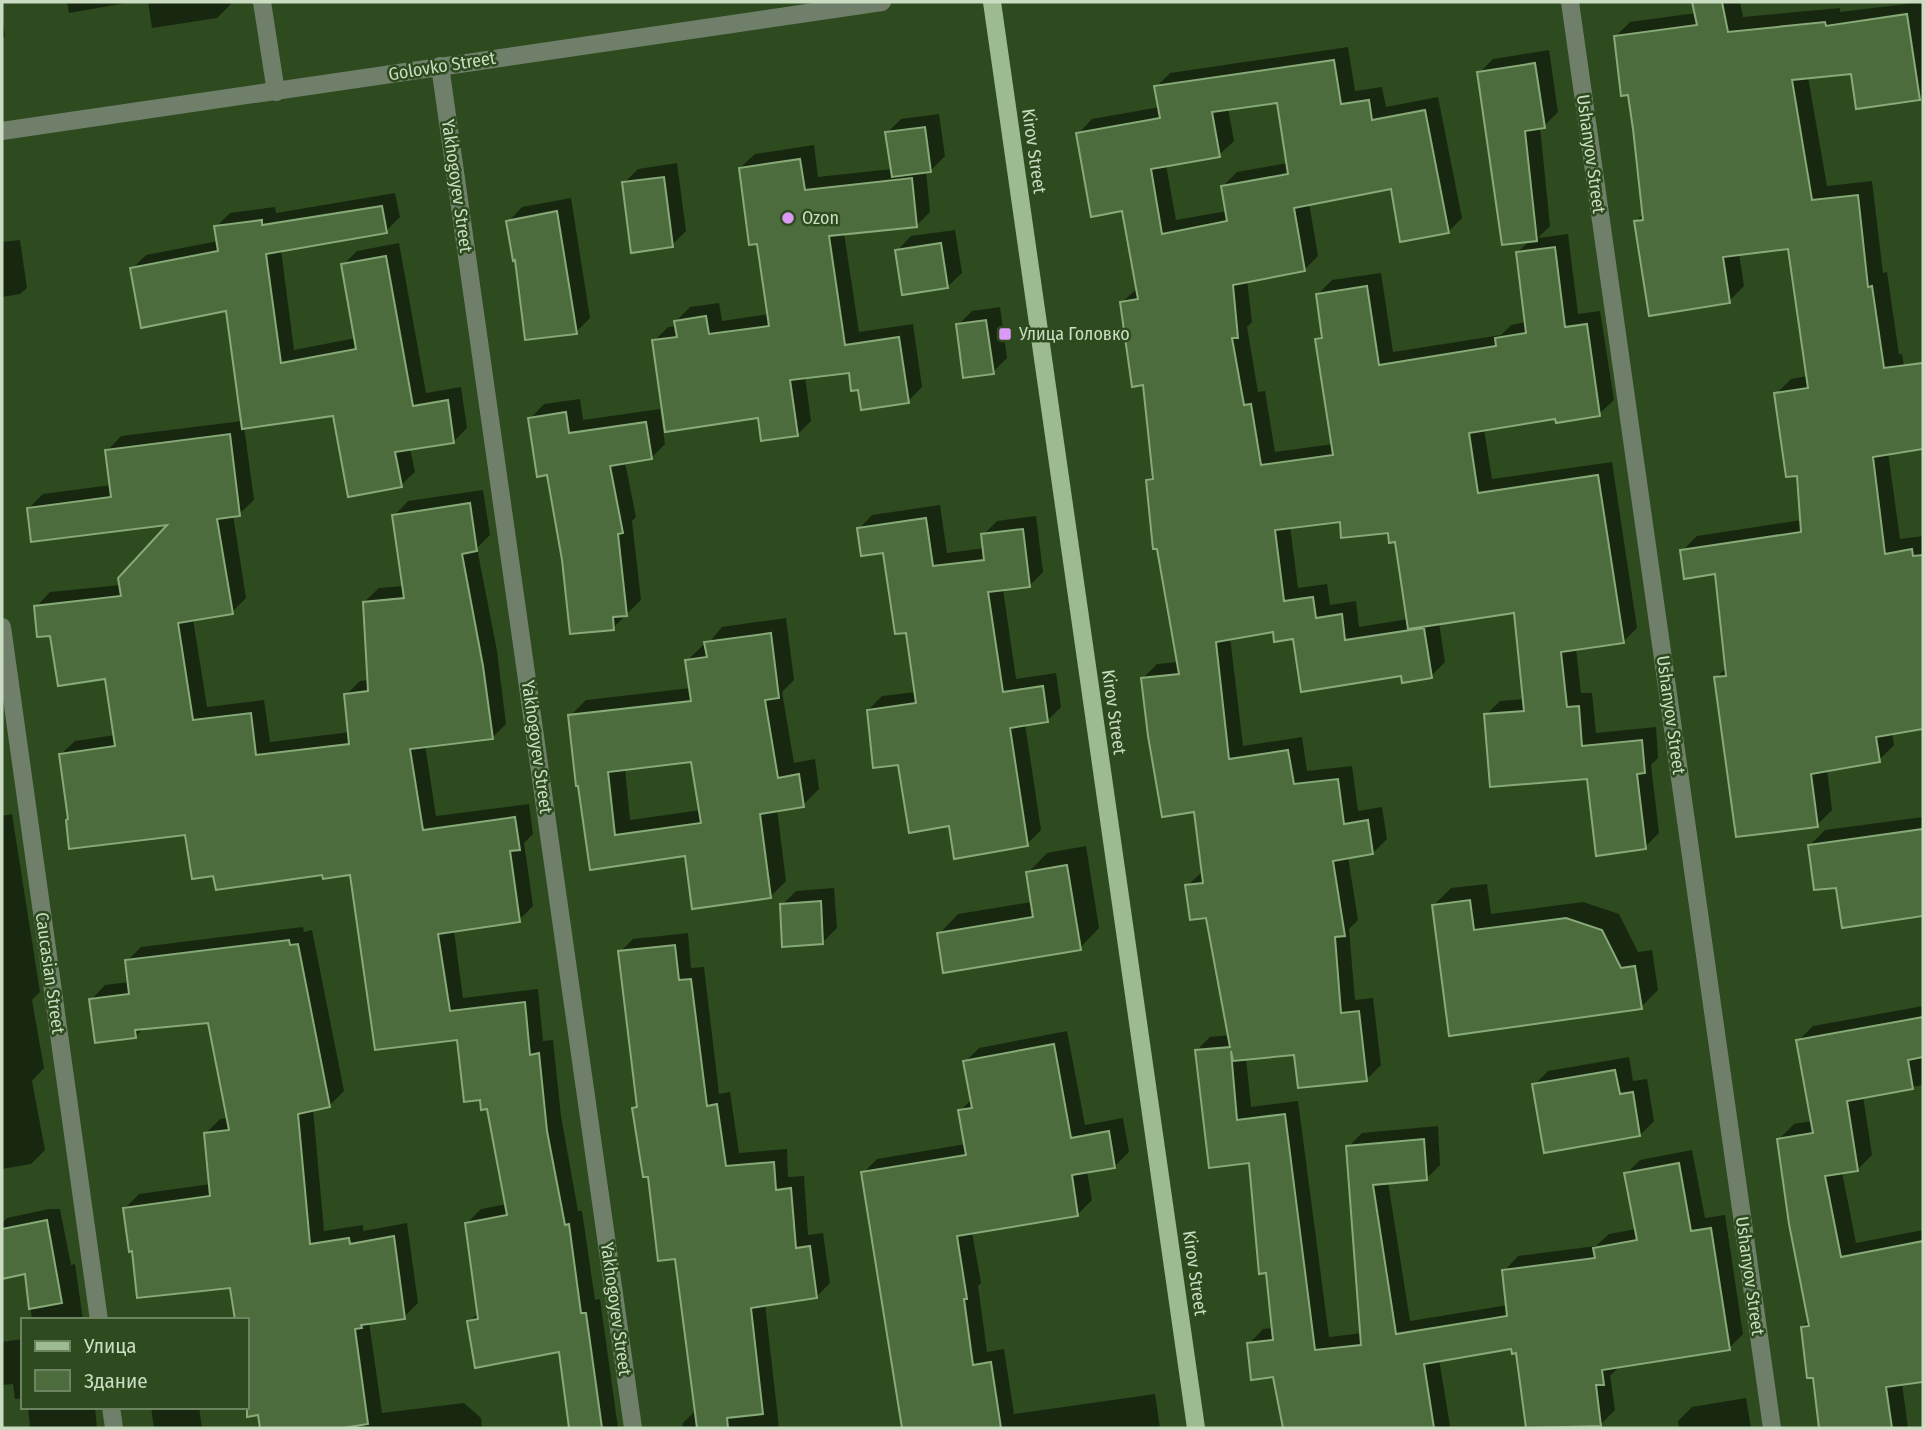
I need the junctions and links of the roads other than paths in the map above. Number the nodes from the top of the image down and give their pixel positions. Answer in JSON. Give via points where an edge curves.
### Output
{"nodes":[{"id":1,"x":262,"y":2,"type":"edge"},
{"id":2,"x":882,"y":2,"type":"edge"},
{"id":3,"x":992,"y":2,"type":"edge"},
{"id":4,"x":1570,"y":2,"type":"edge"},
{"id":5,"x":440,"y":66,"type":"junction"},
{"id":6,"x":276,"y":92,"type":"junction"},
{"id":7,"x":2,"y":131,"type":"edge"},
{"id":8,"x":2,"y":627,"type":"edge"},
{"id":9,"x":99,"y":1318,"type":"edge"},
{"id":10,"x":111,"y":1409,"type":"edge"},
{"id":11,"x":114,"y":1428,"type":"edge"},
{"id":12,"x":633,"y":1428,"type":"edge"},
{"id":13,"x":1196,"y":1428,"type":"edge"},
{"id":14,"x":1772,"y":1428,"type":"edge"}],
"edges":[{"from":1,"to":6,"type":"street"},
{"from":2,"to":5,"type":"street","name":"Golovko Street"},
{"from":3,"to":13,"type":"main road","name":"Kirov Street"},
{"from":4,"to":14,"type":"street","name":"Ushanyov Street"},
{"from":5,"to":6,"type":"street","name":"Golovko Street"},
{"from":5,"to":12,"type":"street","name":"Yakhogoyev Street"},
{"from":6,"to":7,"type":"street","name":"Golovko Street"},
{"from":8,"to":9,"type":"street","name":"Caucasian Street"},
{"from":10,"to":11,"type":"street"}]}
